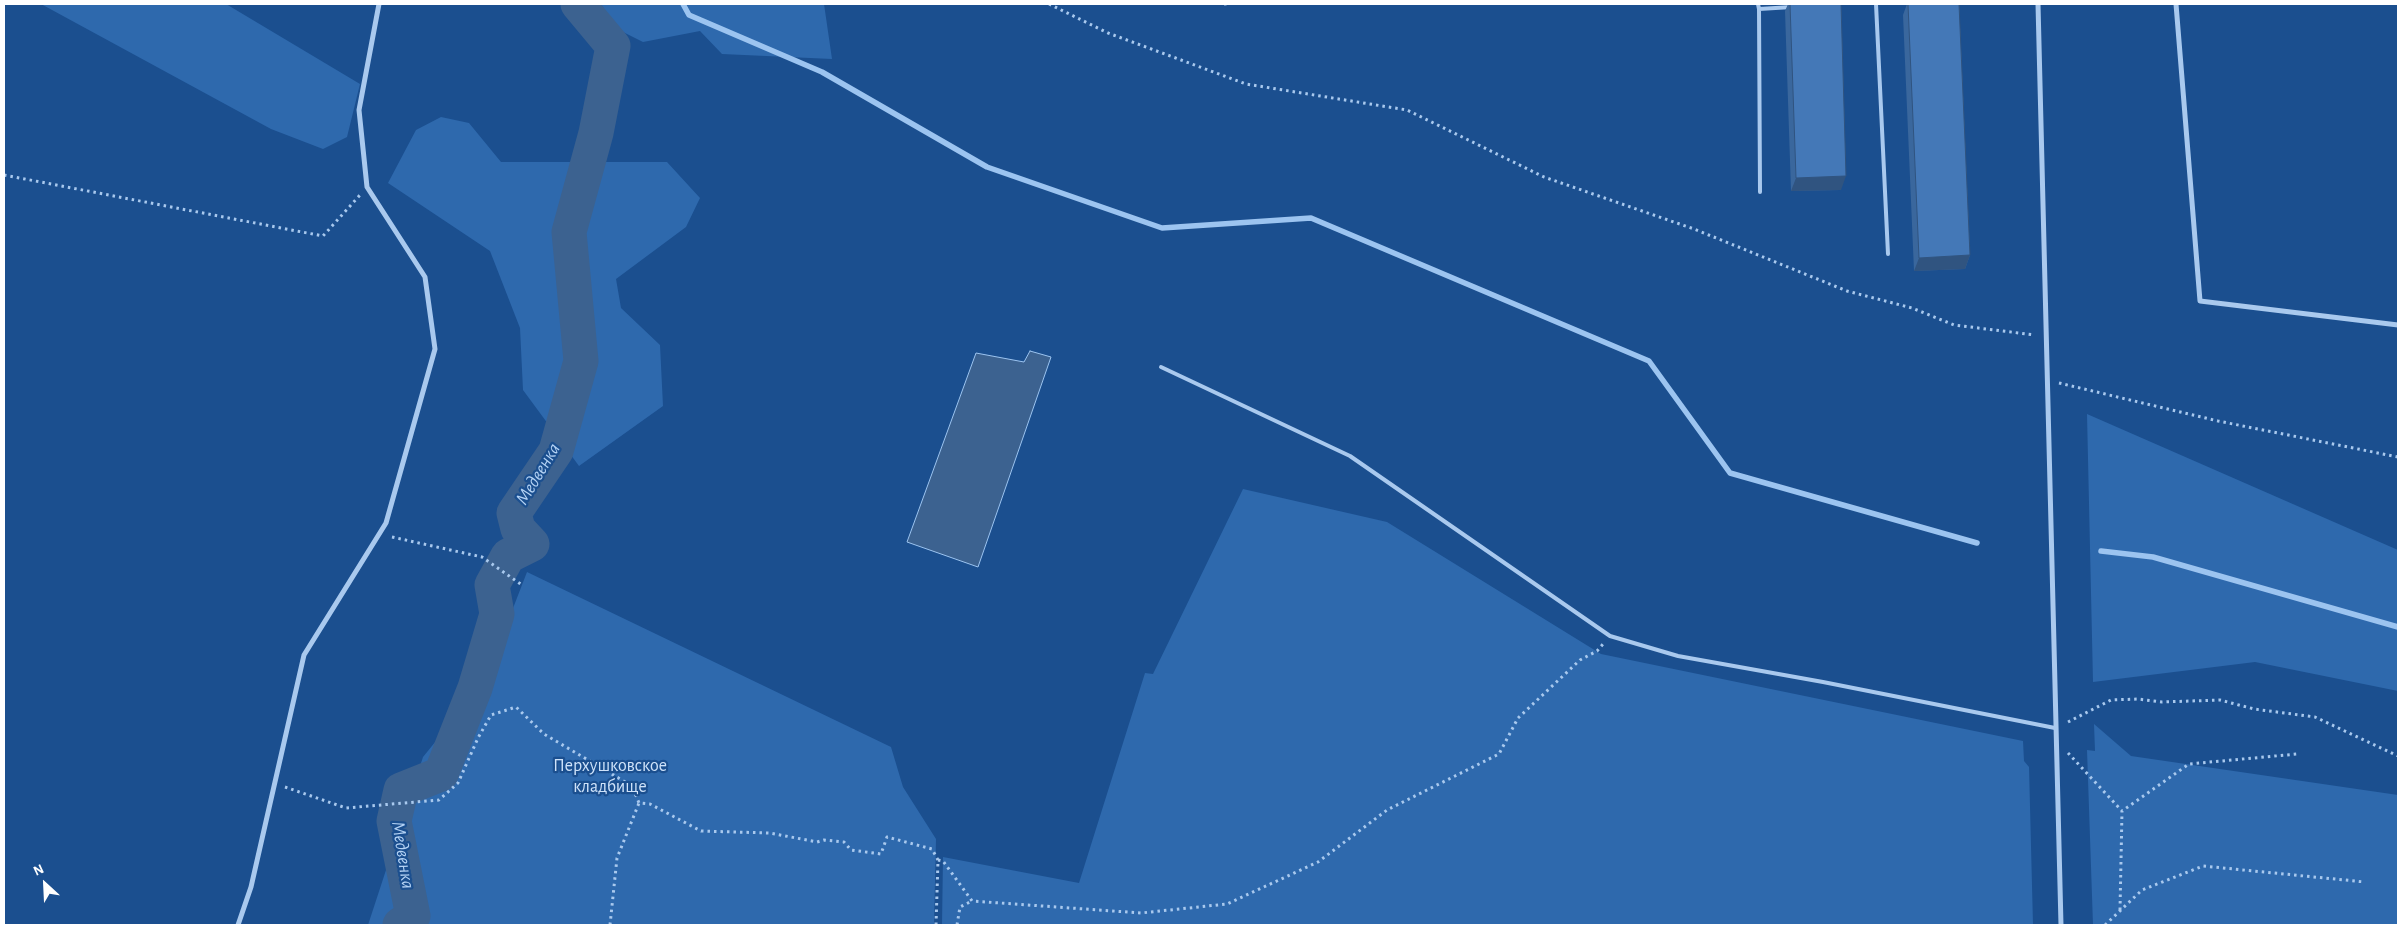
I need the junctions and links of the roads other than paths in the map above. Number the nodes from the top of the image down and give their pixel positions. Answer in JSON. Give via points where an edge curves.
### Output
{"nodes":[{"id":1,"x":379,"y":4,"type":"edge"},
{"id":2,"x":1758,"y":4,"type":"edge"},
{"id":3,"x":1876,"y":4,"type":"edge"},
{"id":4,"x":2038,"y":4,"type":"edge"},
{"id":5,"x":2176,"y":4,"type":"edge"},
{"id":6,"x":1797,"y":6,"type":"edge"},
{"id":7,"x":1759,"y":9,"type":"junction"},
{"id":8,"x":1760,"y":192,"type":"dead end"},
{"id":9,"x":1888,"y":254,"type":"dead end"},
{"id":10,"x":2398,"y":325,"type":"edge"},
{"id":11,"x":1161,"y":367,"type":"dead end"},
{"id":12,"x":2055,"y":728,"type":"junction"},
{"id":13,"x":238,"y":925,"type":"edge"},
{"id":14,"x":2061,"y":925,"type":"edge"}],
"edges":[{"from":1,"to":13,"type":"street","via":[[359,110],[367,187],[425,277],[435,349],[386,523],[304,655],[251,887]]},
{"from":2,"to":7,"type":"lane"},
{"from":3,"to":9,"type":"lane"},
{"from":4,"to":12,"type":"street"},
{"from":5,"to":10,"type":"street","via":[[2200,301]]},
{"from":6,"to":7,"type":"lane"},
{"from":7,"to":8,"type":"lane"},
{"from":11,"to":12,"type":"lane","via":[[1350,456],[1610,636],[1678,656]]},
{"from":12,"to":14,"type":"street"}]}
